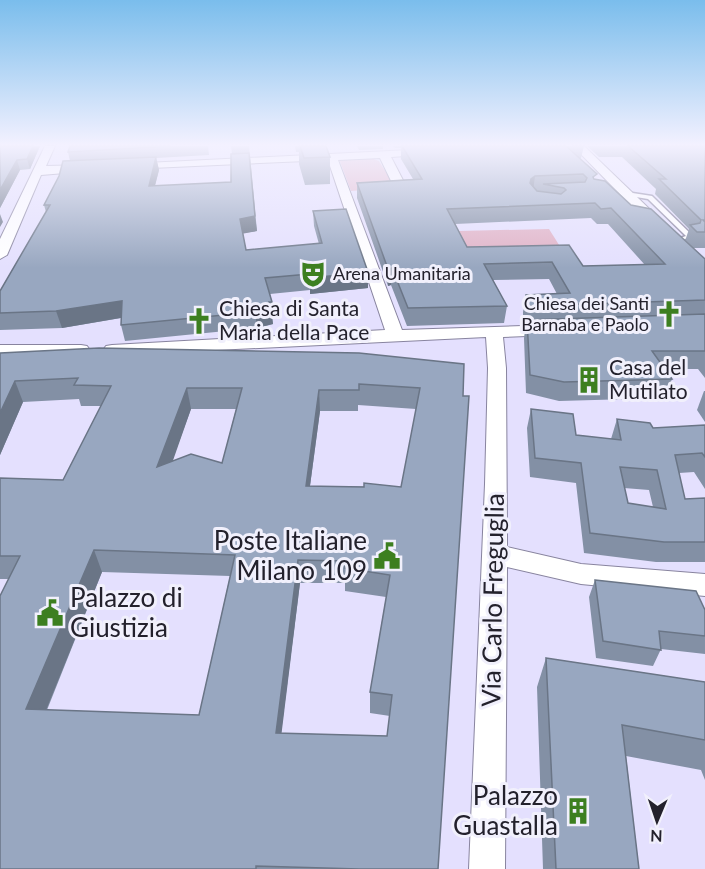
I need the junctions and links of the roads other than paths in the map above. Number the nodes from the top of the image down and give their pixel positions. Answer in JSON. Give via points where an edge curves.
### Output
{"nodes":[{"id":1,"x":30,"y":187,"type":"edge"},
{"id":2,"x":351,"y":187,"type":"edge"},
{"id":3,"x":399,"y":187,"type":"edge"},
{"id":4,"x":616,"y":187,"type":"edge"},
{"id":5,"x":355,"y":192,"type":"junction"},
{"id":6,"x":621,"y":192,"type":"junction"},
{"id":7,"x":639,"y":219,"type":"edge"},
{"id":8,"x":654,"y":221,"type":"junction"},
{"id":9,"x":676,"y":241,"type":"joint"},
{"id":10,"x":0,"y":255,"type":"edge"},
{"id":11,"x":565,"y":330,"type":"edge"},
{"id":12,"x":494,"y":332,"type":"junction"},
{"id":13,"x":395,"y":335,"type":"junction"},
{"id":14,"x":0,"y":350,"type":"edge"},
{"id":15,"x":493,"y":554,"type":"junction"},
{"id":16,"x":705,"y":585,"type":"edge"},
{"id":17,"x":487,"y":869,"type":"edge"}],
"edges":[{"from":1,"to":10,"type":"street"},
{"from":2,"to":5,"type":"street"},
{"from":3,"to":5,"type":"street"},
{"from":4,"to":6,"type":"street"},
{"from":5,"to":13,"type":"street"},
{"from":6,"to":8,"type":"street"},
{"from":6,"to":9,"type":"lane","via":[[650,197],[691,237]]},
{"from":7,"to":8,"type":"lane"},
{"from":8,"to":9,"type":"street"},
{"from":11,"to":12,"type":"street"},
{"from":12,"to":13,"type":"street"},
{"from":12,"to":15,"type":"street","name":"Via Carlo Freguglia","via":[[497,380]]},
{"from":13,"to":14,"type":"street","via":[[117,350]]},
{"from":15,"to":16,"type":"street","via":[[581,574]]},
{"from":15,"to":17,"type":"street","name":"Via Carlo Freguglia"}]}
